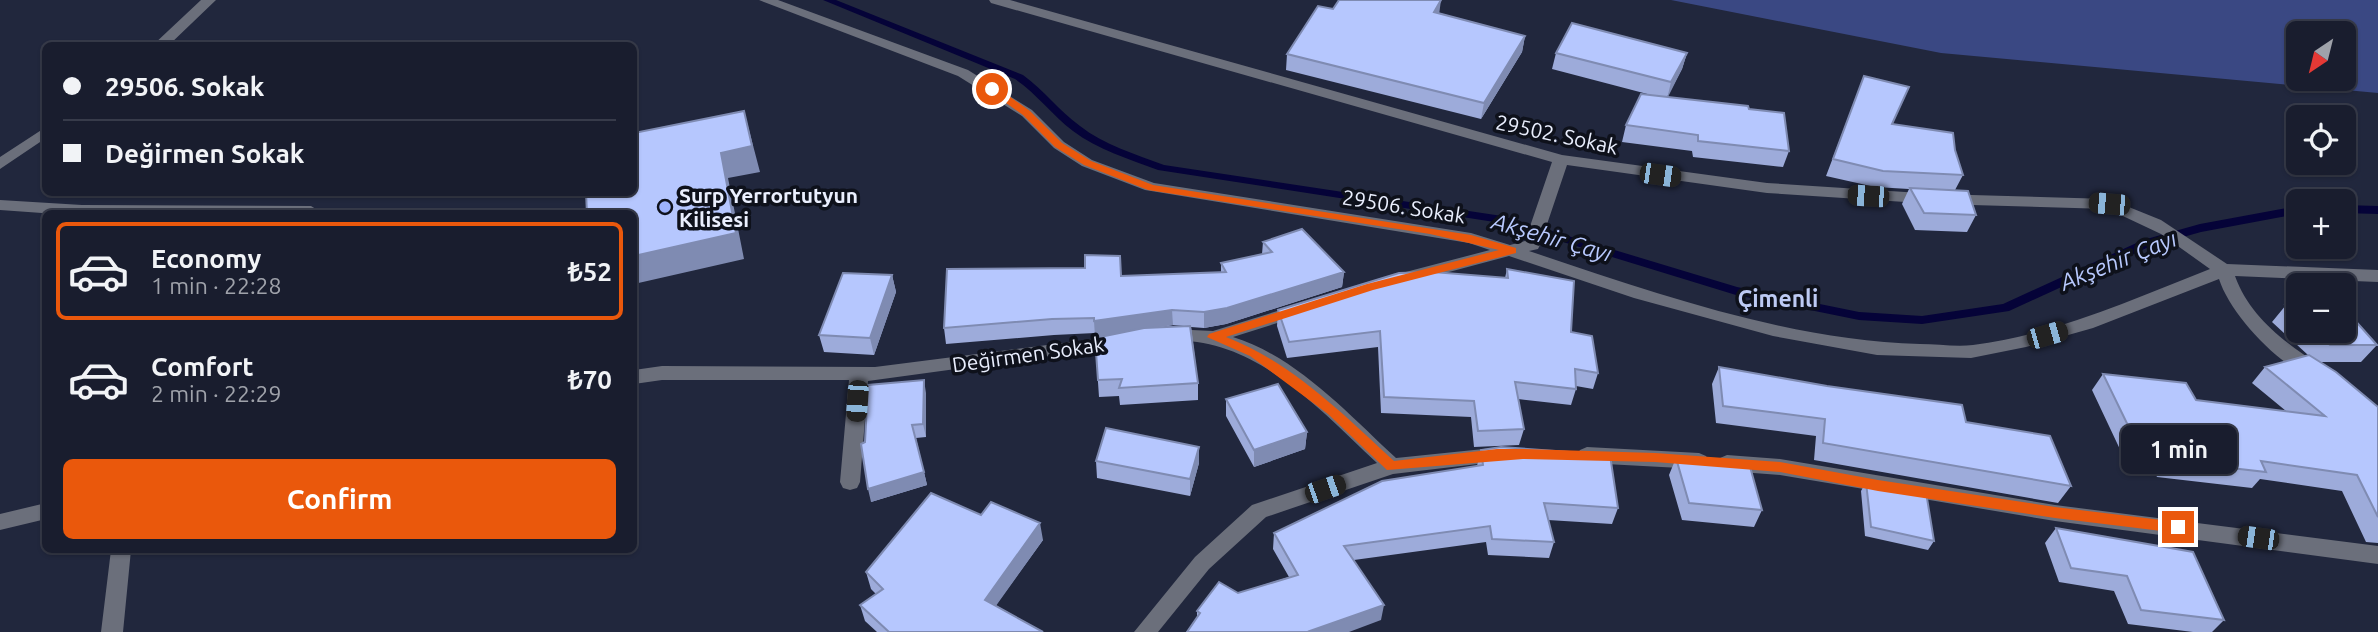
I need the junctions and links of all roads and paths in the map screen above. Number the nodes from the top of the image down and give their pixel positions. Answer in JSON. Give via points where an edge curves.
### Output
{"nodes":[{"id":1,"x":209,"y":0,"type":"edge"},
{"id":2,"x":766,"y":0,"type":"edge"},
{"id":3,"x":996,"y":0,"type":"edge"},
{"id":4,"x":163,"y":42,"type":"edge"},
{"id":5,"x":42,"y":134,"type":"edge"},
{"id":6,"x":1561,"y":160,"type":"junction"},
{"id":7,"x":0,"y":164,"type":"edge"},
{"id":8,"x":0,"y":205,"type":"edge"},
{"id":9,"x":82,"y":210,"type":"edge"},
{"id":10,"x":1512,"y":250,"type":"junction"},
{"id":11,"x":2224,"y":270,"type":"junction"},
{"id":12,"x":2378,"y":276,"type":"edge"},
{"id":13,"x":1383,"y":284,"type":"edge"},
{"id":14,"x":1318,"y":304,"type":"edge"},
{"id":15,"x":1213,"y":337,"type":"junction"},
{"id":16,"x":859,"y":373,"type":"junction"},
{"id":17,"x":637,"y":377,"type":"edge"},
{"id":18,"x":2330,"y":380,"type":"edge"},
{"id":19,"x":1523,"y":454,"type":"edge"},
{"id":20,"x":1574,"y":455,"type":"edge"},
{"id":21,"x":1392,"y":466,"type":"junction"},
{"id":22,"x":850,"y":482,"type":"dead end"},
{"id":23,"x":42,"y":512,"type":"edge"},
{"id":24,"x":0,"y":522,"type":"edge"},
{"id":25,"x":121,"y":553,"type":"edge"},
{"id":26,"x":2378,"y":555,"type":"edge"},
{"id":27,"x":112,"y":632,"type":"edge"},
{"id":28,"x":1145,"y":632,"type":"edge"}],
"edges":[{"from":1,"to":4,"type":"street"},
{"from":2,"to":10,"type":"street","name":"29506. Sokak","via":[[963,73],[1027,113],[1059,145],[1087,163],[1129,180],[1196,195],[1471,238]]},
{"from":3,"to":6,"type":"street","name":"29502. Sokak"},
{"from":5,"to":7,"type":"street"},
{"from":6,"to":10,"type":"street","via":[[1532,245]]},
{"from":6,"to":11,"type":"street","name":"29502. Sokak","via":[[1767,188],[1947,200],[2109,204],[2196,249]]},
{"from":8,"to":9,"type":"street"},
{"from":10,"to":11,"type":"street","name":"29506. Sokak","via":[[1640,294],[1773,330],[1877,349],[1933,352],[1971,352],[2087,324]]},
{"from":10,"to":13,"type":"street"},
{"from":11,"to":12,"type":"street"},
{"from":11,"to":18,"type":"street","via":[[2235,299],[2248,316]]},
{"from":14,"to":15,"type":"street"},
{"from":15,"to":16,"type":"street","name":"Değirmen Sokak","via":[[1173,334],[925,369]]},
{"from":15,"to":21,"type":"street","name":"Değirmen Sokak","via":[[1254,353],[1332,411]]},
{"from":16,"to":17,"type":"street","name":"Değirmen Sokak"},
{"from":16,"to":22,"type":"street"},
{"from":19,"to":21,"type":"street"},
{"from":20,"to":26,"type":"street","via":[[1780,467],[2055,513]]},
{"from":21,"to":28,"type":"street","via":[[1259,512],[1202,563]]},
{"from":23,"to":24,"type":"street"},
{"from":25,"to":27,"type":"street"}]}
